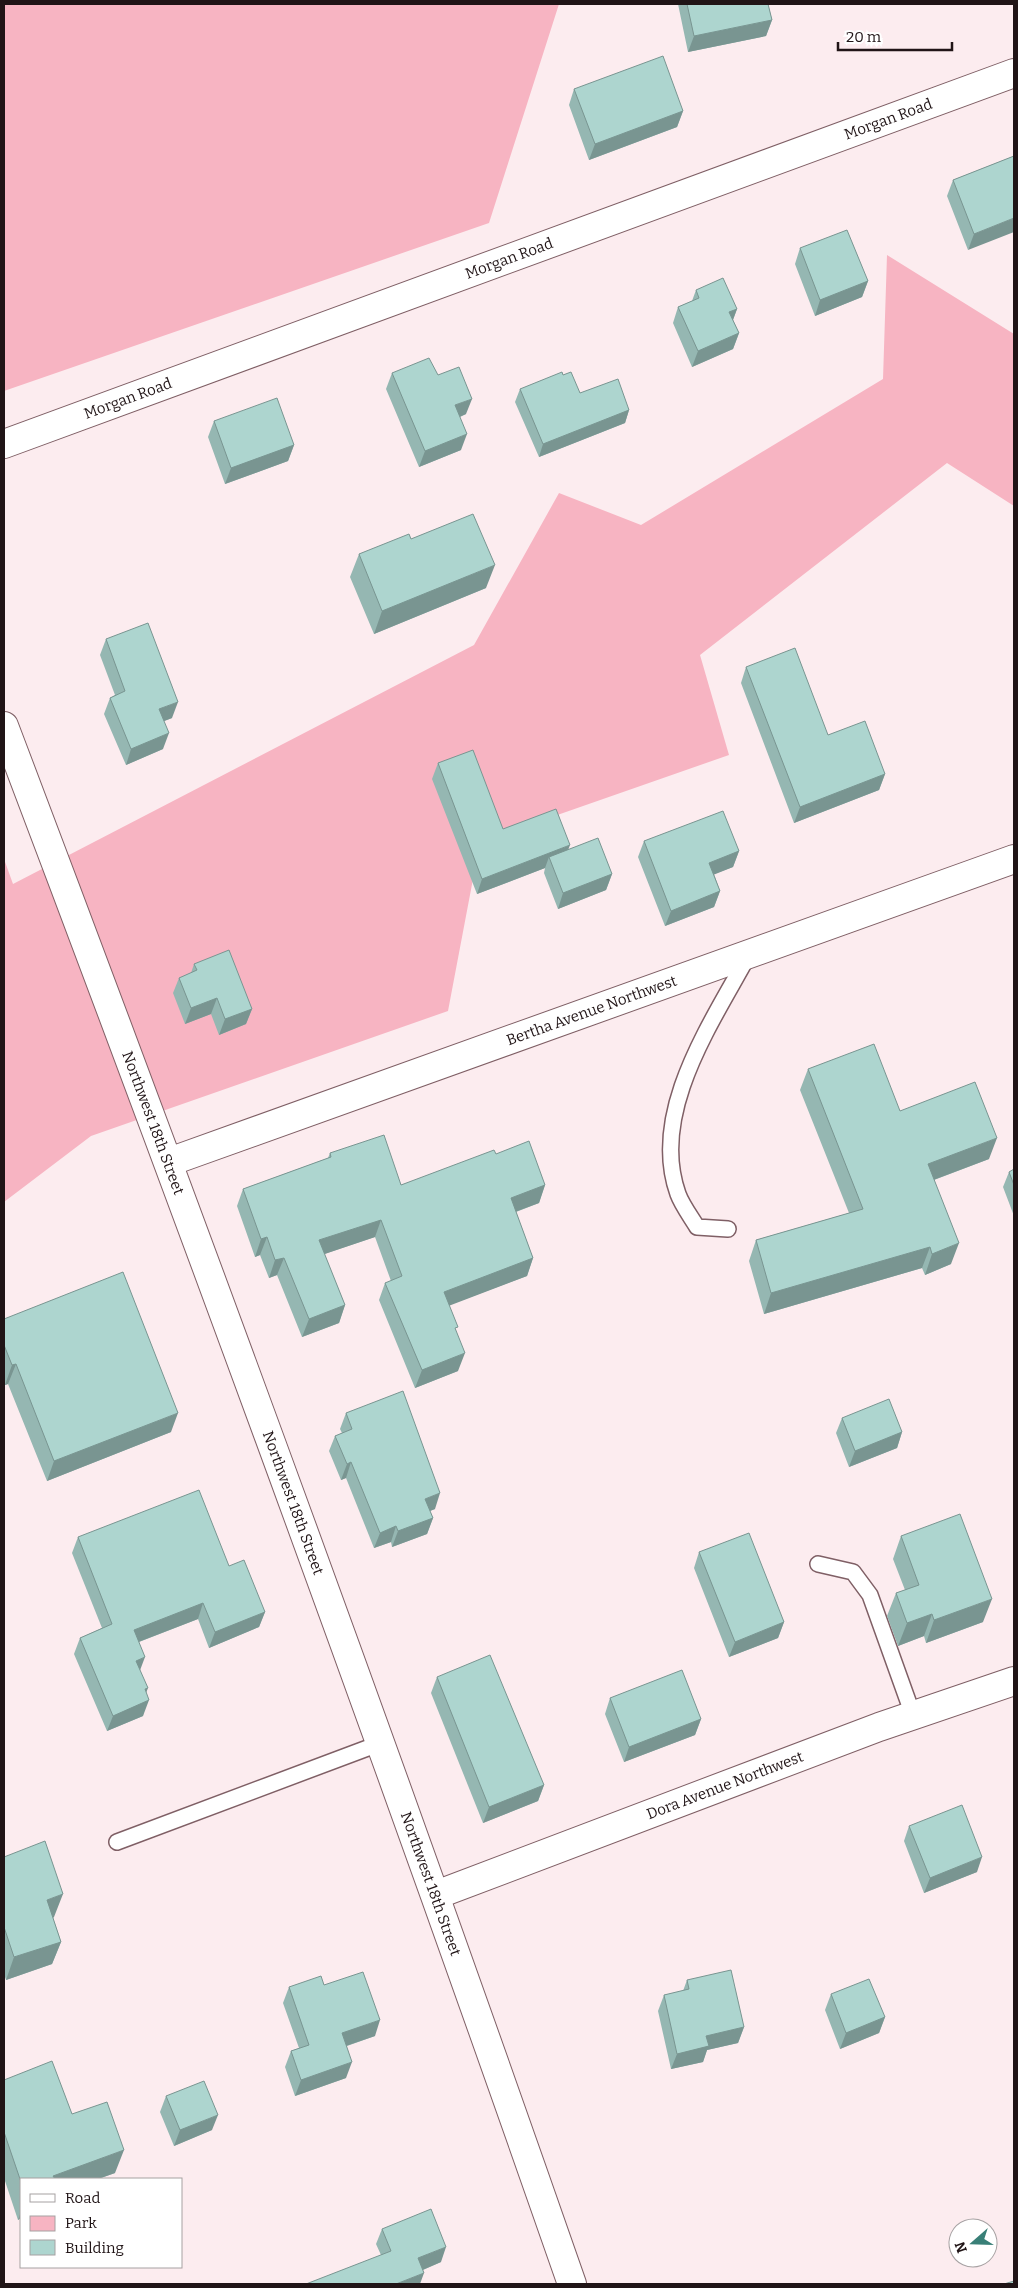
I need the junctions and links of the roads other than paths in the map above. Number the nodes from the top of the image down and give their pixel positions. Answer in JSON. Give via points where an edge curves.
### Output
{"nodes":[{"id":1,"x":1014,"y":73,"type":"edge"},
{"id":2,"x":4,"y":444,"type":"edge"},
{"id":3,"x":4,"y":726,"type":"edge"},
{"id":4,"x":1014,"y":859,"type":"edge"},
{"id":5,"x":748,"y":954,"type":"junction"},
{"id":6,"x":169,"y":1162,"type":"junction"},
{"id":7,"x":728,"y":1229,"type":"dead end"},
{"id":8,"x":818,"y":1564,"type":"dead end"},
{"id":9,"x":1012,"y":1687,"type":"edge"},
{"id":10,"x":913,"y":1715,"type":"junction"},
{"id":11,"x":381,"y":1743,"type":"junction"},
{"id":12,"x":117,"y":1842,"type":"dead end"},
{"id":13,"x":436,"y":1895,"type":"junction"},
{"id":14,"x":572,"y":2284,"type":"edge"}],
"edges":[{"from":1,"to":2,"type":"street","name":"Morgan Road"},
{"from":3,"to":6,"type":"street","name":"Northwest 18th Street"},
{"from":4,"to":5,"type":"street","name":"Bertha Avenue Northwest"},
{"from":5,"to":6,"type":"street","name":"Bertha Avenue Northwest"},
{"from":5,"to":7,"type":"lane","via":[[696,1051],[676,1103],[668,1151],[678,1195],[697,1227]]},
{"from":6,"to":11,"type":"street","name":"Northwest 18th Street"},
{"from":8,"to":10,"type":"lane","via":[[853,1572],[870,1595]]},
{"from":9,"to":10,"type":"street","name":"Dora Avenue Northwest"},
{"from":10,"to":13,"type":"street","name":"Dora Avenue Northwest"},
{"from":11,"to":12,"type":"lane"},
{"from":11,"to":13,"type":"street","name":"Northwest 18th Street"},
{"from":13,"to":14,"type":"street","name":"Northwest 18th Street"}]}
